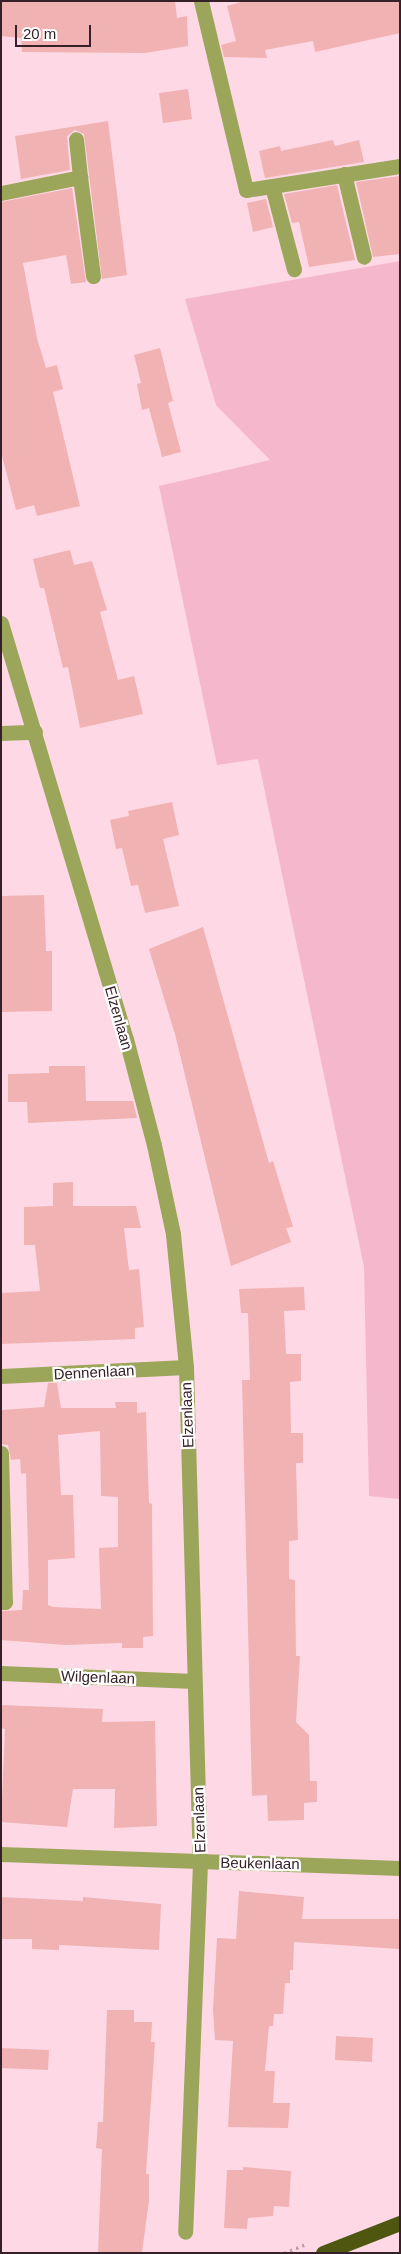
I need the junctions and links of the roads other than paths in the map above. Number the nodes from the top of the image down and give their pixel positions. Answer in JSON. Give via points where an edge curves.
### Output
{"nodes":[{"id":1,"x":201,"y":1,"type":"edge"},
{"id":2,"x":76,"y":139,"type":"dead end"},
{"id":3,"x":400,"y":166,"type":"edge"},
{"id":4,"x":344,"y":174,"type":"junction"},
{"id":5,"x":80,"y":177,"type":"junction"},
{"id":6,"x":272,"y":186,"type":"junction"},
{"id":7,"x":1,"y":193,"type":"edge"},
{"id":8,"x":364,"y":257,"type":"dead end"},
{"id":9,"x":294,"y":269,"type":"dead end"},
{"id":10,"x":94,"y":276,"type":"dead end"},
{"id":11,"x":1,"y":623,"type":"edge"},
{"id":12,"x":35,"y":732,"type":"junction"},
{"id":13,"x":1,"y":733,"type":"edge"},
{"id":14,"x":186,"y":1367,"type":"junction"},
{"id":15,"x":1,"y":1376,"type":"edge"},
{"id":16,"x":1,"y":1453,"type":"edge"},
{"id":17,"x":1,"y":1602,"type":"edge"},
{"id":18,"x":1,"y":1673,"type":"edge"},
{"id":19,"x":194,"y":1681,"type":"junction"},
{"id":20,"x":1,"y":1854,"type":"edge"},
{"id":21,"x":200,"y":1863,"type":"junction"},
{"id":22,"x":400,"y":1868,"type":"edge"},
{"id":23,"x":400,"y":2223,"type":"edge"},
{"id":24,"x":185,"y":2232,"type":"dead end"},
{"id":25,"x":323,"y":2253,"type":"edge"}],
"edges":[{"from":1,"to":6,"type":"street","via":[[246,190]]},
{"from":2,"to":5,"type":"street"},
{"from":3,"to":4,"type":"street"},
{"from":4,"to":6,"type":"street"},
{"from":4,"to":8,"type":"street"},
{"from":5,"to":7,"type":"street"},
{"from":5,"to":10,"type":"street"},
{"from":6,"to":9,"type":"street"},
{"from":11,"to":12,"type":"street","name":"Elzenlaan"},
{"from":12,"to":13,"type":"street"},
{"from":12,"to":14,"type":"street","name":"Elzenlaan","via":[[154,1145],[173,1234]]},
{"from":14,"to":15,"type":"street","name":"Dennenlaan"},
{"from":14,"to":19,"type":"street","name":"Elzenlaan"},
{"from":16,"to":17,"type":"street","via":[[5,1602]]},
{"from":18,"to":19,"type":"street","name":"Wilgenlaan"},
{"from":19,"to":21,"type":"street","name":"Elzenlaan"},
{"from":20,"to":21,"type":"street","name":"Beukenlaan"},
{"from":21,"to":22,"type":"street","name":"Beukenlaan","via":[[240,1861]]},
{"from":21,"to":24,"type":"street","name":"Elzenlaan"},
{"from":23,"to":25,"type":"highway"}]}
